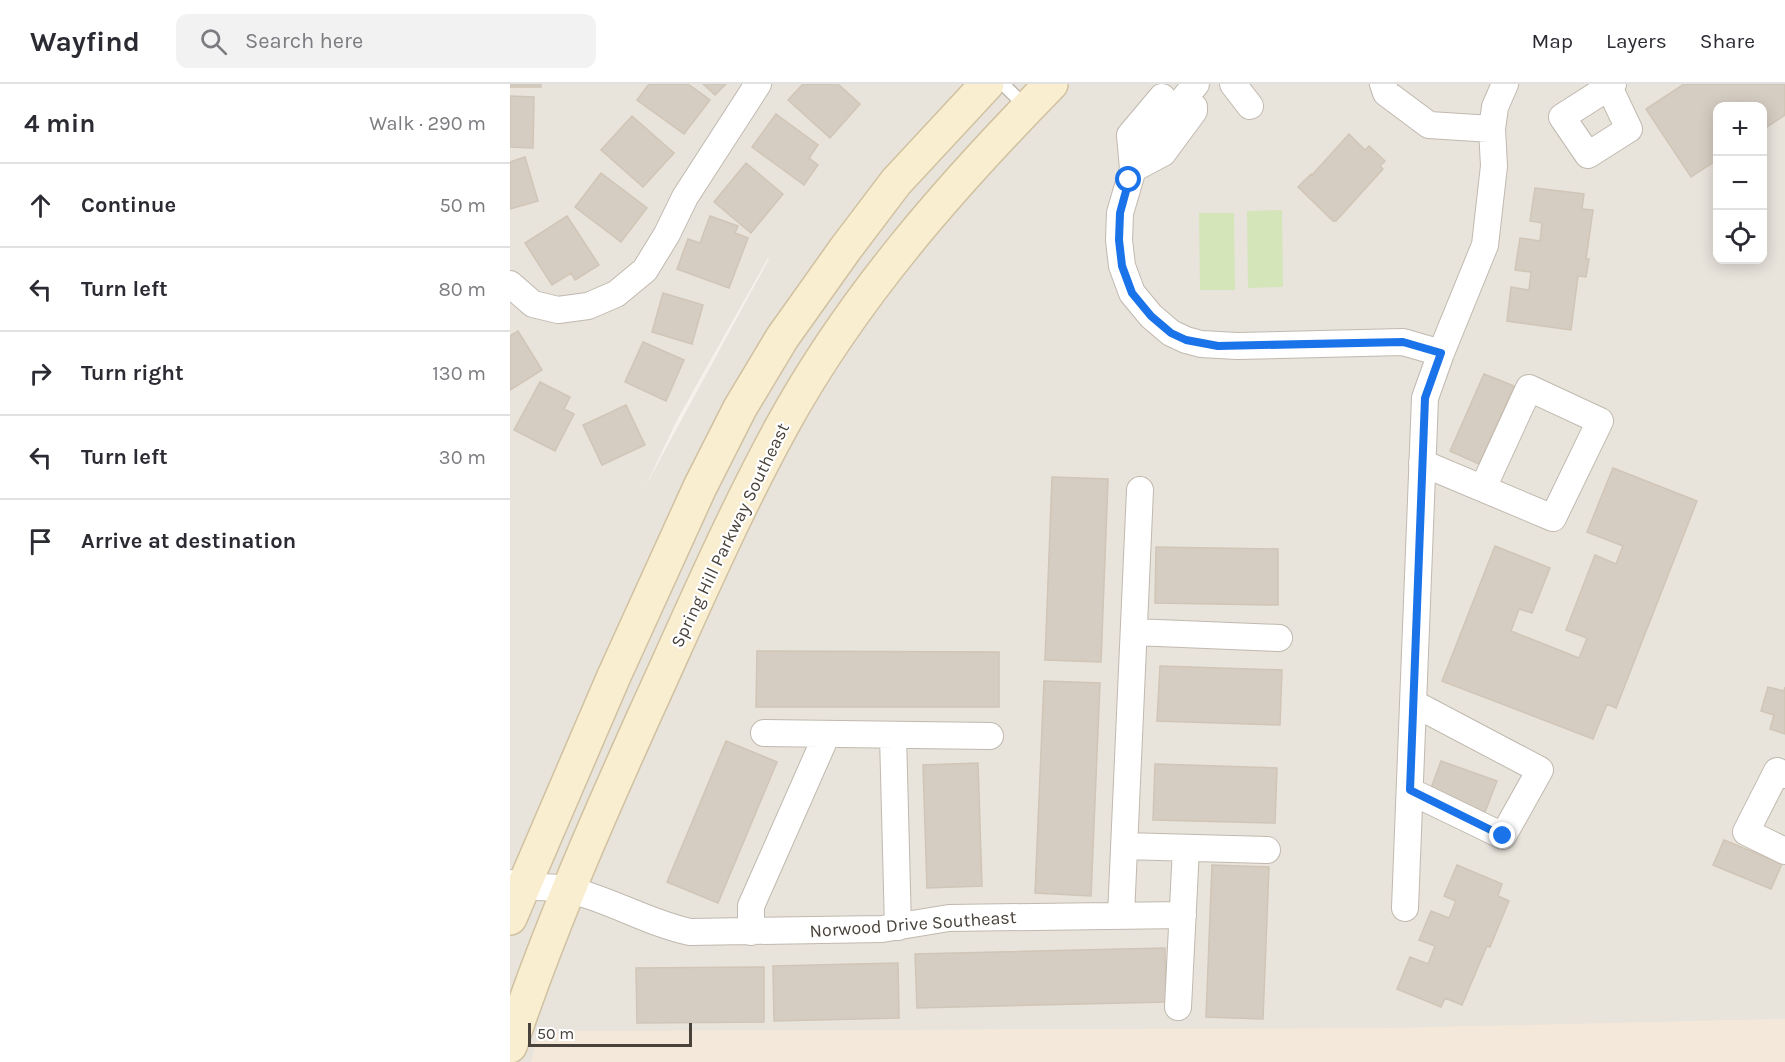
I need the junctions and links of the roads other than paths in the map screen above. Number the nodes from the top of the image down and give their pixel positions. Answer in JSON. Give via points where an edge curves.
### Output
{"nodes":[{"id":1,"x":758,"y":84,"type":"edge"},
{"id":2,"x":987,"y":84,"type":"edge"},
{"id":3,"x":1003,"y":84,"type":"edge"},
{"id":4,"x":1051,"y":84,"type":"edge"},
{"id":5,"x":1233,"y":84,"type":"edge"},
{"id":6,"x":1383,"y":84,"type":"edge"},
{"id":7,"x":1505,"y":84,"type":"edge"},
{"id":8,"x":1194,"y":86,"type":"edge"},
{"id":9,"x":1250,"y":106,"type":"dead end"},
{"id":10,"x":1027,"y":108,"type":"junction"},
{"id":11,"x":1492,"y":129,"type":"junction"},
{"id":12,"x":1133,"y":169,"type":"junction"},
{"id":13,"x":510,"y":284,"type":"edge"},
{"id":14,"x":1441,"y":353,"type":"junction"},
{"id":15,"x":1422,"y":463,"type":"junction"},
{"id":16,"x":1483,"y":488,"type":"junction"},
{"id":17,"x":1140,"y":490,"type":"dead end"},
{"id":18,"x":1134,"y":632,"type":"junction"},
{"id":19,"x":1279,"y":638,"type":"dead end"},
{"id":20,"x":1413,"y":703,"type":"junction"},
{"id":21,"x":765,"y":734,"type":"dead end"},
{"id":22,"x":827,"y":734,"type":"junction"},
{"id":23,"x":893,"y":735,"type":"junction"},
{"id":24,"x":990,"y":736,"type":"dead end"},
{"id":25,"x":1785,"y":775,"type":"edge"},
{"id":26,"x":1410,"y":790,"type":"junction"},
{"id":27,"x":1124,"y":846,"type":"junction"},
{"id":28,"x":1186,"y":848,"type":"junction"},
{"id":29,"x":1267,"y":850,"type":"dead end"},
{"id":30,"x":1785,"y":851,"type":"edge"},
{"id":31,"x":516,"y":885,"type":"edge"},
{"id":32,"x":568,"y":889,"type":"junction"},
{"id":33,"x":1405,"y":908,"type":"dead end"},
{"id":34,"x":1183,"y":915,"type":"junction"},
{"id":35,"x":1121,"y":916,"type":"junction"},
{"id":36,"x":510,"y":918,"type":"edge"},
{"id":37,"x":898,"y":927,"type":"junction"},
{"id":38,"x":751,"y":932,"type":"junction"},
{"id":39,"x":1178,"y":1007,"type":"dead end"},
{"id":40,"x":510,"y":1046,"type":"edge"}],
"edges":[{"from":1,"to":13,"type":"street","via":[[685,196],[645,270],[623,288],[588,306],[558,310],[533,304]]},
{"from":2,"to":31,"type":"street","via":[[897,182],[846,248],[782,338],[740,408]]},
{"from":3,"to":10,"type":"lane"},
{"from":4,"to":10,"type":"street","name":"Spring Hill Parkway Southeast"},
{"from":5,"to":9,"type":"street"},
{"from":6,"to":11,"type":"street","via":[[1386,93],[1429,124]]},
{"from":7,"to":11,"type":"street"},
{"from":8,"to":12,"type":"street","via":[[1194,111],[1164,153]]},
{"from":8,"to":12,"type":"street","via":[[1166,92],[1130,135]]},
{"from":10,"to":32,"type":"street","name":"Spring Hill Parkway Southeast","via":[[921,224],[849,319],[783,424],[697,601]]},
{"from":11,"to":14,"type":"street","via":[[1494,166],[1485,245]]},
{"from":12,"to":14,"type":"street","via":[[1120,213],[1122,266],[1132,293],[1171,333],[1218,346],[1403,342]]},
{"from":14,"to":15,"type":"street","via":[[1425,398]]},
{"from":15,"to":16,"type":"street"},
{"from":15,"to":20,"type":"street"},
{"from":16,"to":16,"type":"street","via":[[1553,518],[1600,421],[1529,388]]},
{"from":17,"to":18,"type":"street"},
{"from":18,"to":19,"type":"street"},
{"from":18,"to":27,"type":"street"},
{"from":20,"to":26,"type":"street"},
{"from":20,"to":26,"type":"street","via":[[1540,770],[1503,836]]},
{"from":21,"to":22,"type":"street"},
{"from":22,"to":23,"type":"street"},
{"from":22,"to":38,"type":"street","via":[[751,906]]},
{"from":23,"to":24,"type":"street"},
{"from":23,"to":37,"type":"street"},
{"from":25,"to":30,"type":"street","via":[[1777,771],[1746,832]]},
{"from":26,"to":33,"type":"street"},
{"from":27,"to":28,"type":"street"},
{"from":27,"to":35,"type":"street"},
{"from":28,"to":29,"type":"street"},
{"from":28,"to":34,"type":"street"},
{"from":31,"to":32,"type":"street","name":"Norwood Drive Southeast"},
{"from":31,"to":36,"type":"street"},
{"from":32,"to":38,"type":"street","name":"Norwood Drive Southeast","via":[[671,928],[690,932]]},
{"from":32,"to":40,"type":"street","name":"Spring Hill Parkway Southeast"},
{"from":34,"to":35,"type":"street","name":"Norwood Drive Southeast"},
{"from":34,"to":39,"type":"street"},
{"from":35,"to":37,"type":"street","name":"Norwood Drive Southeast","via":[[949,918]]},
{"from":37,"to":38,"type":"street","name":"Norwood Drive Southeast"}]}
